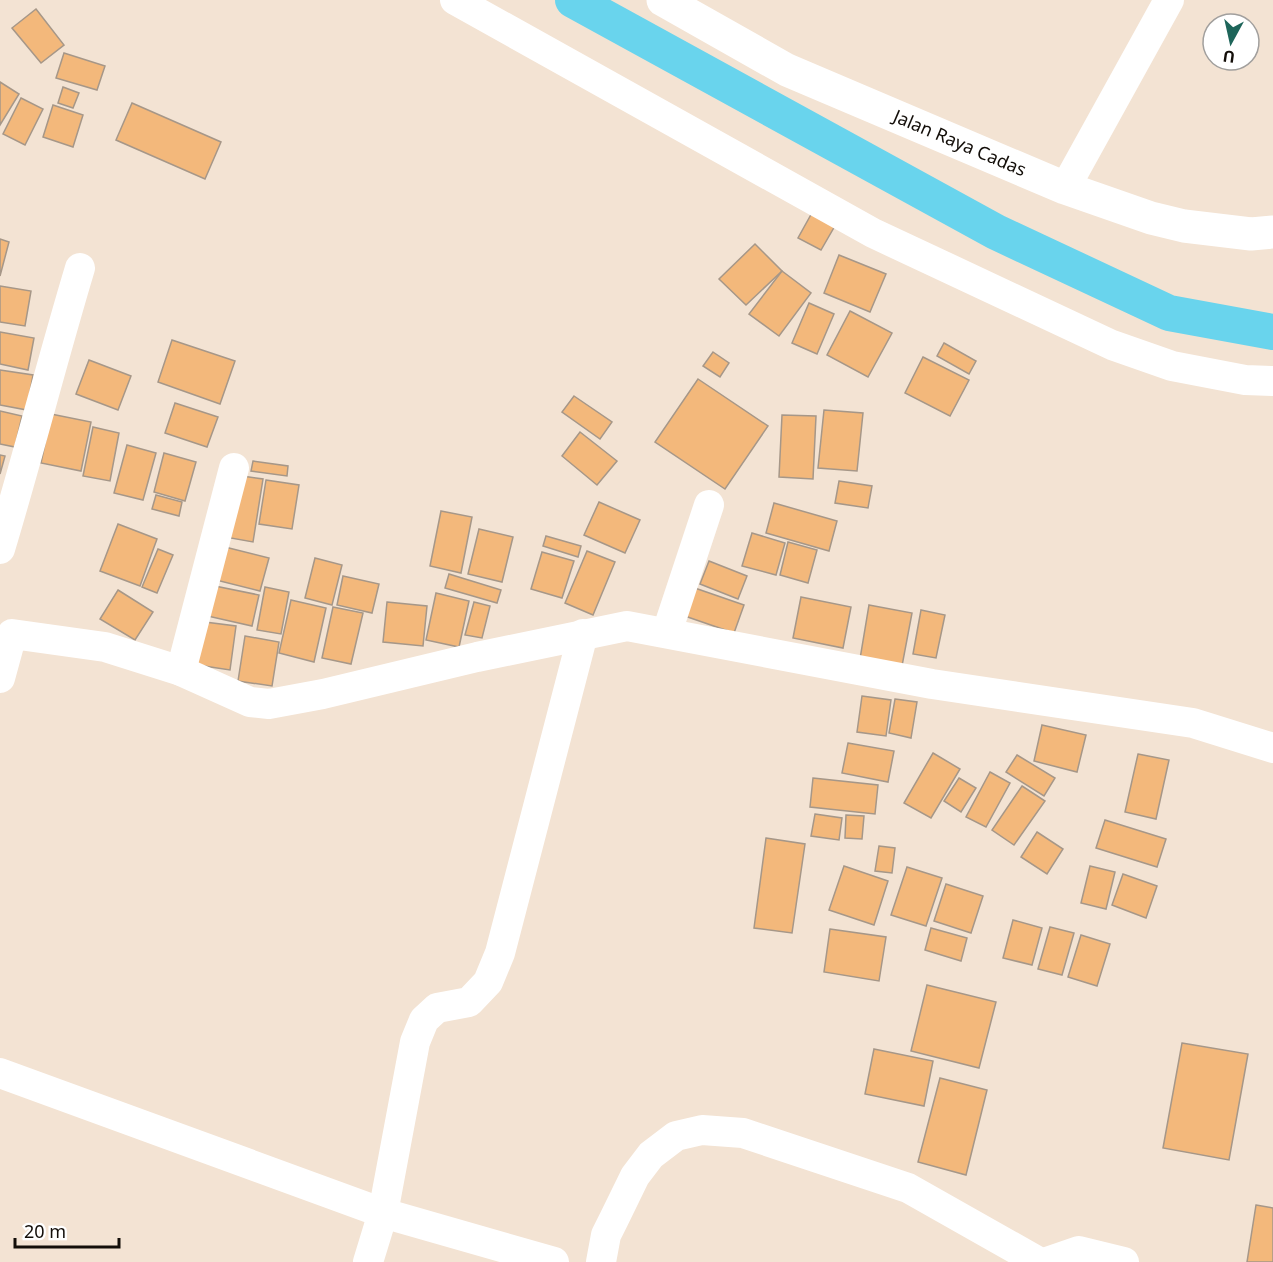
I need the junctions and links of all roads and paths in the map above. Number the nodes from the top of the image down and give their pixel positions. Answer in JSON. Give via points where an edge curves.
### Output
{"nodes":[{"id":1,"x":454,"y":0,"type":"edge"},
{"id":2,"x":663,"y":0,"type":"edge"},
{"id":3,"x":1169,"y":0,"type":"edge"},
{"id":4,"x":1065,"y":188,"type":"junction"},
{"id":5,"x":1273,"y":232,"type":"edge"},
{"id":6,"x":80,"y":268,"type":"dead end"},
{"id":7,"x":1273,"y":381,"type":"edge"},
{"id":8,"x":234,"y":468,"type":"dead end"},
{"id":9,"x":709,"y":505,"type":"dead end"},
{"id":10,"x":0,"y":549,"type":"edge"},
{"id":11,"x":6,"y":632,"type":"edge"},
{"id":12,"x":667,"y":632,"type":"junction"},
{"id":13,"x":583,"y":634,"type":"junction"},
{"id":14,"x":181,"y":671,"type":"junction"},
{"id":15,"x":0,"y":678,"type":"edge"},
{"id":16,"x":1273,"y":748,"type":"edge"},
{"id":17,"x":0,"y":1073,"type":"edge"},
{"id":18,"x":383,"y":1213,"type":"junction"},
{"id":19,"x":368,"y":1262,"type":"edge"},
{"id":20,"x":554,"y":1262,"type":"edge"},
{"id":21,"x":601,"y":1262,"type":"edge"},
{"id":22,"x":1039,"y":1262,"type":"edge"},
{"id":23,"x":1047,"y":1262,"type":"edge"},
{"id":24,"x":1124,"y":1262,"type":"edge"}],
"edges":[{"from":1,"to":7,"type":"street","via":[[873,233],[1090,335],[1172,366],[1245,380]]},
{"from":2,"to":4,"type":"street","name":"Jalan Raya Cadas","via":[[787,70]]},
{"from":3,"to":4,"type":"street"},
{"from":4,"to":5,"type":"street","name":"Jalan Raya Cadas","via":[[1184,226],[1251,234]]},
{"from":6,"to":10,"type":"street"},
{"from":8,"to":14,"type":"street"},
{"from":9,"to":12,"type":"street"},
{"from":11,"to":14,"type":"street","via":[[105,647]]},
{"from":11,"to":15,"type":"street"},
{"from":12,"to":13,"type":"street","via":[[627,626]]},
{"from":12,"to":16,"type":"street","via":[[932,684],[1193,723]]},
{"from":13,"to":14,"type":"street","via":[[269,704],[250,702]]},
{"from":13,"to":18,"type":"street","via":[[500,953],[488,982],[469,1002],[437,1008],[424,1020],[415,1042]]},
{"from":17,"to":18,"type":"street"},
{"from":18,"to":19,"type":"street"},
{"from":18,"to":20,"type":"street"},
{"from":21,"to":22,"type":"street","via":[[606,1235],[635,1176],[651,1155],[676,1136],[702,1130],[744,1133],[908,1188]]},
{"from":23,"to":24,"type":"street","via":[[1079,1251]]}]}
